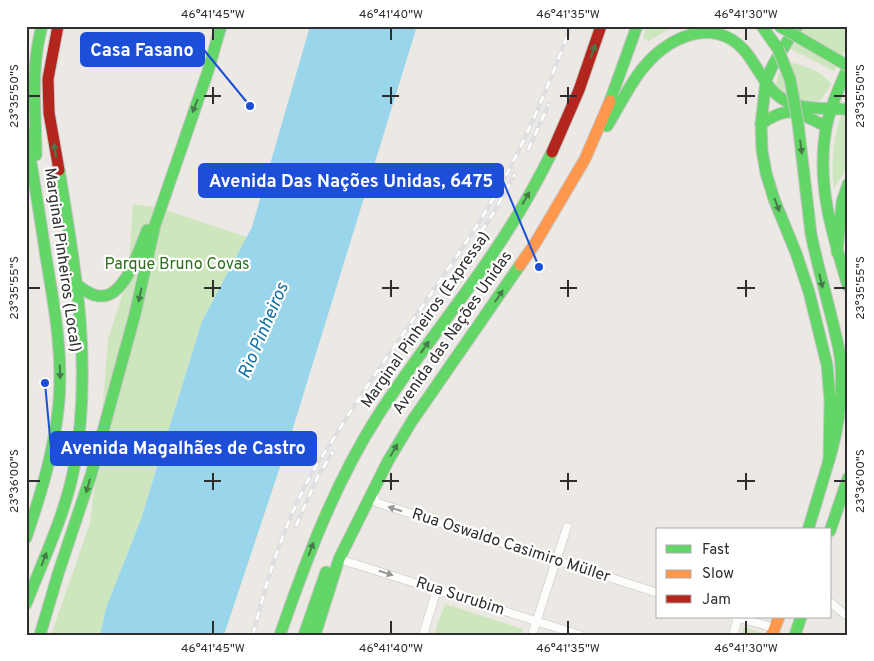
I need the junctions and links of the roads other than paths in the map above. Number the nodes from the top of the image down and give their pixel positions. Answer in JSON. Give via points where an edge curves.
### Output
{"nodes":[{"id":1,"x":42,"y":26,"type":"edge"},
{"id":2,"x":58,"y":26,"type":"edge"},
{"id":3,"x":221,"y":26,"type":"edge"},
{"id":4,"x":601,"y":26,"type":"edge"},
{"id":5,"x":629,"y":26,"type":"edge"},
{"id":6,"x":636,"y":26,"type":"edge"},
{"id":7,"x":762,"y":26,"type":"edge"},
{"id":8,"x":779,"y":26,"type":"edge"},
{"id":9,"x":796,"y":26,"type":"edge"},
{"id":10,"x":626,"y":58,"type":"junction"},
{"id":11,"x":848,"y":66,"type":"edge"},
{"id":12,"x":766,"y":80,"type":"junction"},
{"id":13,"x":830,"y":108,"type":"junction"},
{"id":14,"x":848,"y":109,"type":"edge"},
{"id":15,"x":761,"y":124,"type":"junction"},
{"id":16,"x":826,"y":126,"type":"junction"},
{"id":17,"x":26,"y":133,"type":"edge"},
{"id":18,"x":585,"y":158,"type":"junction"},
{"id":19,"x":848,"y":184,"type":"edge"},
{"id":20,"x":36,"y":186,"type":"junction"},
{"id":21,"x":165,"y":195,"type":"junction"},
{"id":22,"x":837,"y":252,"type":"junction"},
{"id":23,"x":76,"y":284,"type":"junction"},
{"id":24,"x":848,"y":286,"type":"edge"},
{"id":25,"x":829,"y":460,"type":"junction"},
{"id":26,"x":848,"y":478,"type":"edge"},
{"id":27,"x":372,"y":491,"type":"junction"},
{"id":28,"x":845,"y":498,"type":"edge"},
{"id":29,"x":363,"y":508,"type":"junction"},
{"id":30,"x":567,"y":527,"type":"dead end"},
{"id":31,"x":809,"y":528,"type":"edge"},
{"id":32,"x":831,"y":528,"type":"edge"},
{"id":33,"x":26,"y":538,"type":"edge"},
{"id":34,"x":339,"y":559,"type":"junction"},
{"id":35,"x":556,"y":560,"type":"junction"},
{"id":36,"x":437,"y":589,"type":"junction"},
{"id":37,"x":656,"y":591,"type":"edge"},
{"id":38,"x":26,"y":604,"type":"edge"},
{"id":39,"x":832,"y":604,"type":"edge"},
{"id":40,"x":848,"y":617,"type":"edge"},
{"id":41,"x":736,"y":618,"type":"edge"},
{"id":42,"x":801,"y":618,"type":"edge"},
{"id":43,"x":537,"y":621,"type":"junction"},
{"id":44,"x":775,"y":627,"type":"edge"},
{"id":45,"x":317,"y":634,"type":"edge"},
{"id":46,"x":40,"y":635,"type":"edge"},
{"id":47,"x":280,"y":635,"type":"edge"},
{"id":48,"x":304,"y":635,"type":"edge"},
{"id":49,"x":423,"y":635,"type":"edge"},
{"id":50,"x":532,"y":635,"type":"edge"},
{"id":51,"x":580,"y":635,"type":"edge"},
{"id":52,"x":733,"y":635,"type":"edge"},
{"id":53,"x":795,"y":635,"type":"edge"}],
"edges":[{"from":1,"to":20,"type":"main road","via":[[34,77]]},
{"from":23,"to":2,"type":"main road","one_way":true,"via":[[49,113],[48,78]]},
{"from":3,"to":21,"type":"main road","one_way":true},
{"from":47,"to":4,"type":"main road","name":"Marginal Pinheiros (Expressa)","one_way":true,"via":[[318,530],[347,470],[397,387],[509,228],[540,175],[581,85]]},
{"from":5,"to":10,"type":"main road"},
{"from":6,"to":10,"type":"main road","name":"Avenida das Nações Unidas"},
{"from":7,"to":25,"type":"main road","one_way":true,"bridge":true,"via":[[778,49],[790,79],[811,234],[839,351],[840,397]]},
{"from":8,"to":11,"type":"main road","bridge":true},
{"from":9,"to":12,"type":"main road"},
{"from":10,"to":18,"type":"main road","name":"Avenida das Nações Unidas"},
{"from":11,"to":13,"type":"main road"},
{"from":12,"to":13,"type":"main road","via":[[780,98],[790,103]]},
{"from":12,"to":15,"type":"main road"},
{"from":12,"to":18,"type":"main road","via":[[733,39],[704,31],[678,38],[648,62]]},
{"from":13,"to":14,"type":"main road"},
{"from":13,"to":16,"type":"main road"},
{"from":15,"to":16,"type":"main road","via":[[780,112],[791,110]]},
{"from":15,"to":25,"type":"main road","one_way":true,"via":[[766,173],[809,292],[827,365]]},
{"from":16,"to":22,"type":"main road","via":[[821,168],[823,194]]},
{"from":17,"to":20,"type":"main road","name":"Marginal Pinheiros (Local)"},
{"from":27,"to":18,"type":"main road","name":"Avenida das Nações Unidas","one_way":true,"via":[[412,421],[536,242]]},
{"from":19,"to":22,"type":"main road","via":[[842,202]]},
{"from":20,"to":33,"type":"main road","name":"Marginal Pinheiros (Local)","one_way":true,"via":[[54,301],[60,382],[54,442]]},
{"from":21,"to":23,"type":"main road","via":[[136,260],[115,290],[104,296],[94,295]]},
{"from":21,"to":46,"type":"main road","one_way":true,"via":[[91,475]]},
{"from":22,"to":24,"type":"main road"},
{"from":38,"to":23,"type":"main road","one_way":true,"via":[[66,501],[82,418],[83,362]]},
{"from":25,"to":31,"type":"main road"},
{"from":26,"to":28,"type":"main road"},
{"from":27,"to":29,"type":"main road","name":"Avenida das Nações Unidas"},
{"from":35,"to":27,"type":"street","name":"Rua Oswaldo Casimiro Müller","one_way":true,"via":[[378,503]]},
{"from":28,"to":32,"type":"main road"},
{"from":29,"to":34,"type":"main road","name":"Avenida das Nações Unidas"},
{"from":29,"to":48,"type":"main road","via":[[330,557]]},
{"from":30,"to":35,"type":"street"},
{"from":34,"to":36,"type":"street","name":"Rua Surubim","one_way":true},
{"from":34,"to":45,"type":"main road","name":"Avenida das Nações Unidas"},
{"from":35,"to":37,"type":"street","name":"Rua Oswaldo Casimiro Müller"},
{"from":35,"to":43,"type":"street"},
{"from":36,"to":43,"type":"street","name":"Rua Surubim"},
{"from":36,"to":49,"type":"street"},
{"from":39,"to":40,"type":"street"},
{"from":41,"to":44,"type":"street"},
{"from":41,"to":52,"type":"street"},
{"from":42,"to":53,"type":"main road"},
{"from":43,"to":50,"type":"street"},
{"from":43,"to":51,"type":"street","name":"Rua Surubim"}]}
